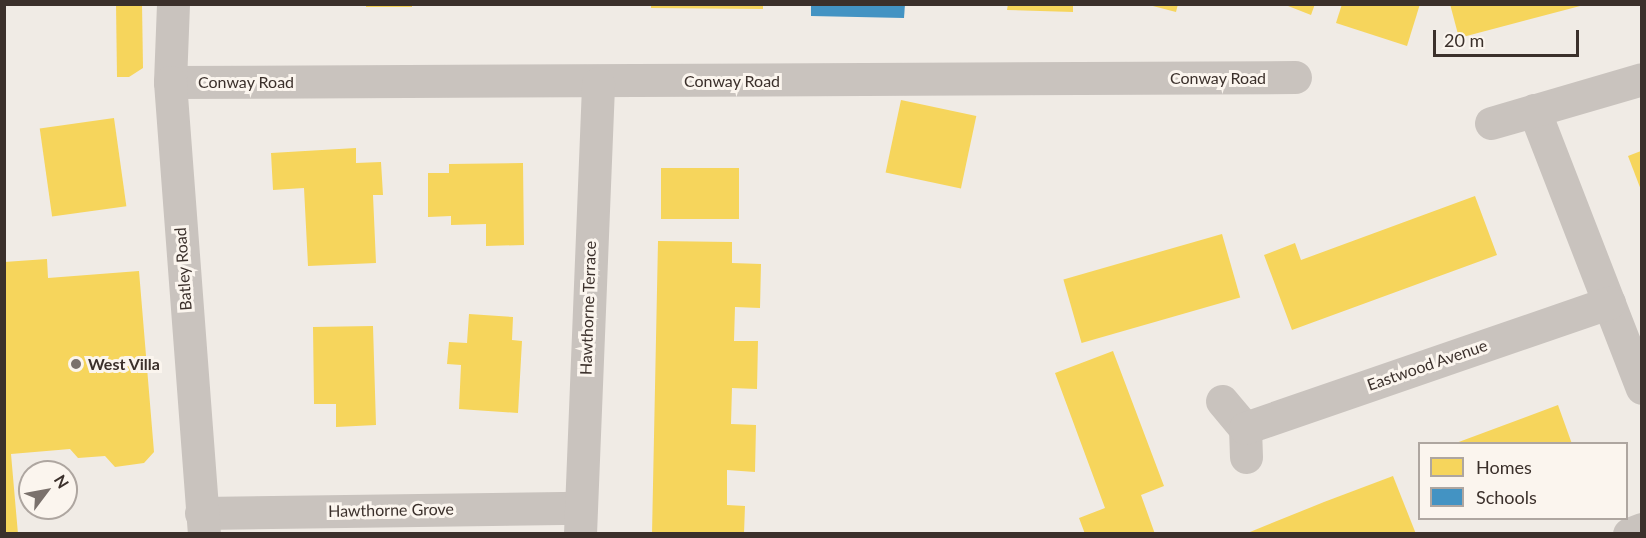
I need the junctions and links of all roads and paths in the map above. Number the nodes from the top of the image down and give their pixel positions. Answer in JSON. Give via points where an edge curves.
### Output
{"nodes":[{"id":1,"x":173,"y":4,"type":"edge"},
{"id":2,"x":1295,"y":77,"type":"dead end"},
{"id":3,"x":1641,"y":79,"type":"edge"},
{"id":4,"x":170,"y":82,"type":"junction"},
{"id":5,"x":598,"y":82,"type":"junction"},
{"id":6,"x":1534,"y":110,"type":"junction"},
{"id":7,"x":1491,"y":123,"type":"dead end"},
{"id":8,"x":1609,"y":303,"type":"junction"},
{"id":9,"x":1641,"y":388,"type":"edge"},
{"id":10,"x":1222,"y":401,"type":"dead end"},
{"id":11,"x":580,"y":521,"type":"edge"},
{"id":12,"x":203,"y":523,"type":"edge"},
{"id":13,"x":1641,"y":529,"type":"edge"},
{"id":14,"x":1629,"y":534,"type":"edge"}],
"edges":[{"from":1,"to":4,"type":"street","name":"Batley Road"},
{"from":2,"to":5,"type":"street","name":"Conway Road"},
{"from":3,"to":6,"type":"street"},
{"from":4,"to":5,"type":"street","name":"Conway Road"},
{"from":4,"to":12,"type":"street","name":"Batley Road"},
{"from":5,"to":11,"type":"street","name":"Hawthorne Terrace"},
{"from":6,"to":7,"type":"street"},
{"from":6,"to":8,"type":"street"},
{"from":8,"to":9,"type":"street"},
{"from":8,"to":10,"type":"street","name":"Eastwood Avenue","via":[[1246,442]]},
{"from":11,"to":12,"type":"street","name":"Hawthorne Grove"},
{"from":13,"to":14,"type":"street"}]}
